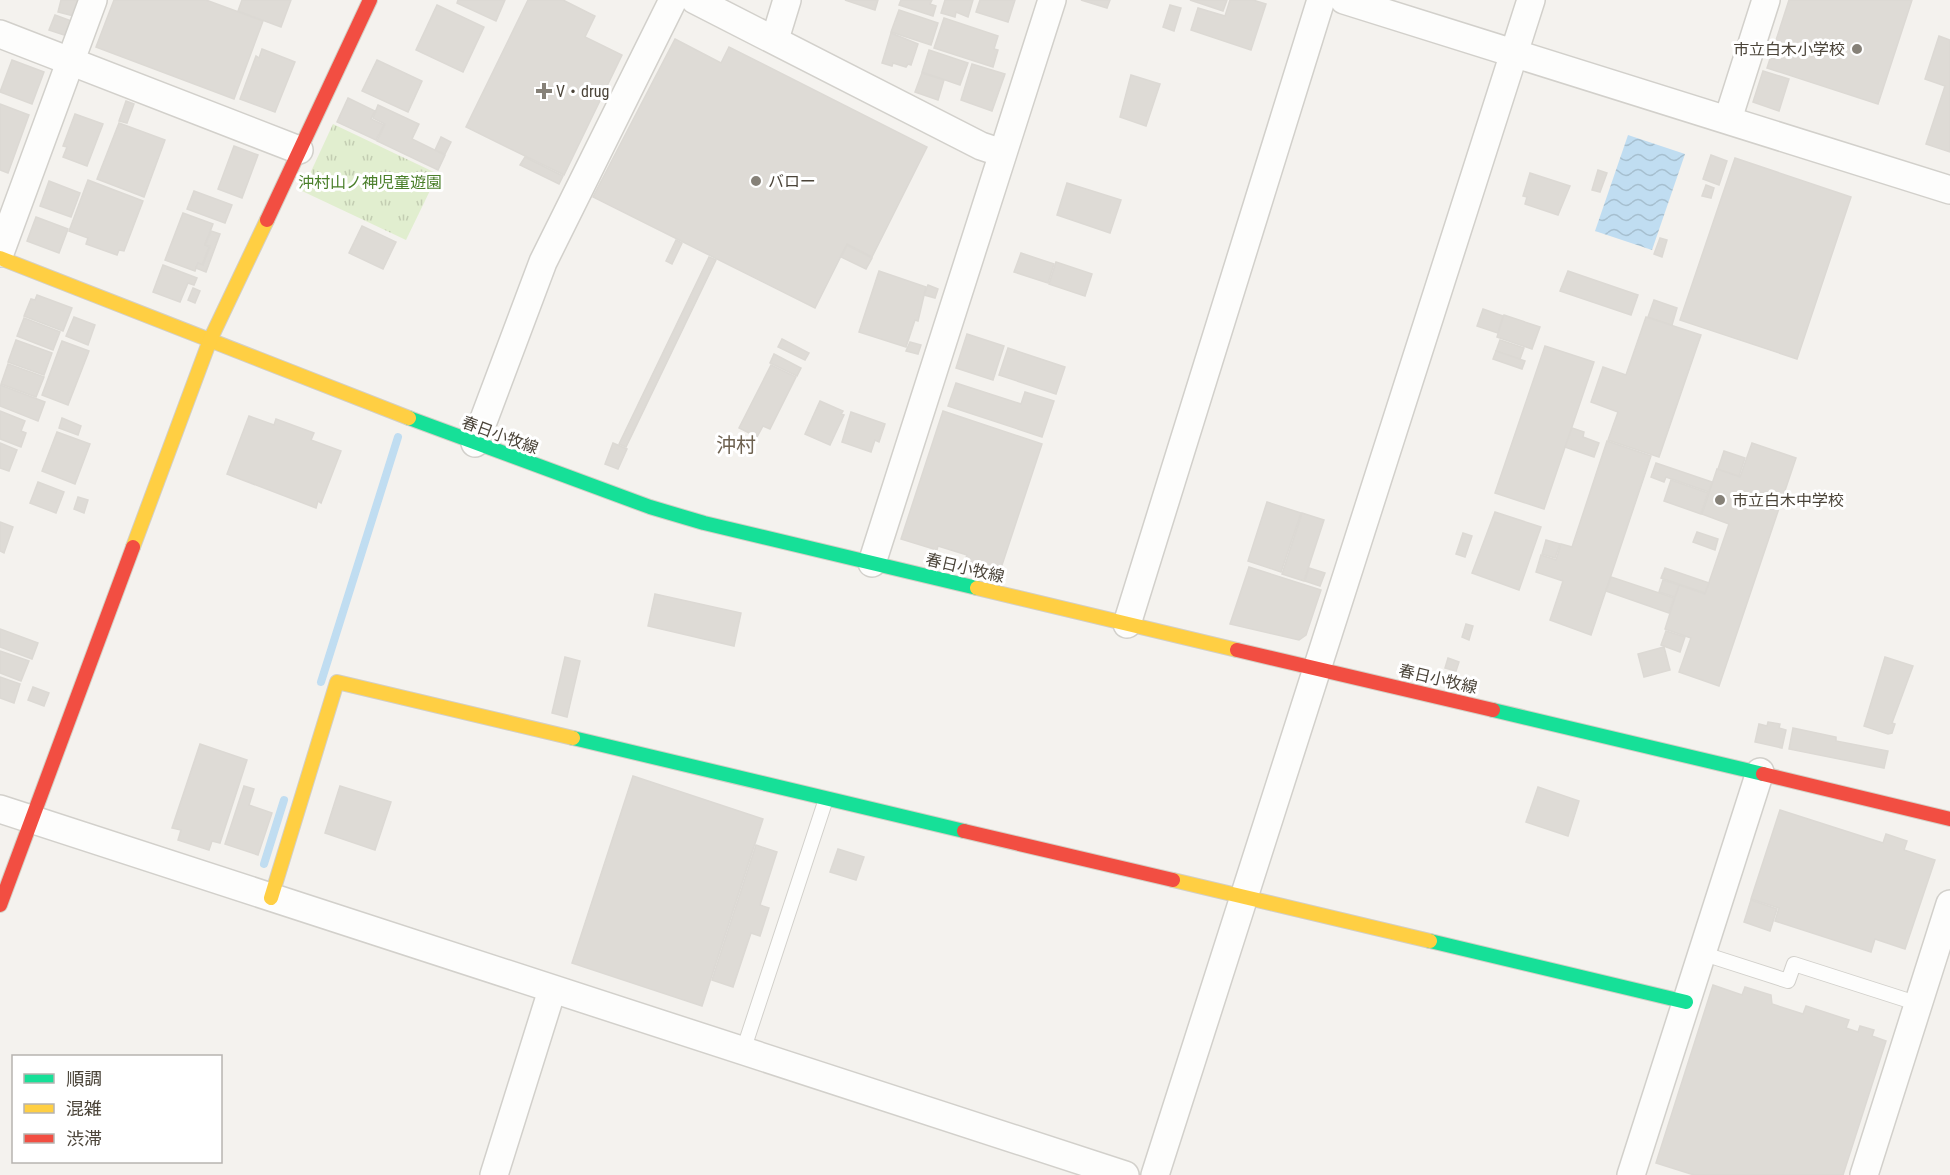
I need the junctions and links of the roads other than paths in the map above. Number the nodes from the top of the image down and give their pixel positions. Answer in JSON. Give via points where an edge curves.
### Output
{"nodes":[{"id":1,"x":93,"y":0,"type":"edge"},
{"id":2,"x":370,"y":0,"type":"edge"},
{"id":3,"x":673,"y":0,"type":"edge"},
{"id":4,"x":695,"y":0,"type":"edge"},
{"id":5,"x":787,"y":0,"type":"edge"},
{"id":6,"x":1052,"y":0,"type":"edge"},
{"id":7,"x":1321,"y":0,"type":"edge"},
{"id":8,"x":1344,"y":0,"type":"edge"},
{"id":9,"x":1531,"y":0,"type":"edge"},
{"id":10,"x":1766,"y":0,"type":"edge"},
{"id":11,"x":0,"y":34,"type":"edge"},
{"id":12,"x":775,"y":39,"type":"junction"},
{"id":13,"x":1514,"y":52,"type":"junction"},
{"id":14,"x":72,"y":62,"type":"junction"},
{"id":15,"x":1728,"y":118,"type":"junction"},
{"id":16,"x":299,"y":150,"type":"junction"},
{"id":17,"x":1002,"y":153,"type":"junction"},
{"id":18,"x":1950,"y":190,"type":"edge"},
{"id":19,"x":0,"y":253,"type":"edge"},
{"id":20,"x":0,"y":258,"type":"edge"},
{"id":21,"x":210,"y":340,"type":"junction"},
{"id":22,"x":476,"y":443,"type":"junction"},
{"id":23,"x":872,"y":563,"type":"junction"},
{"id":24,"x":1127,"y":624,"type":"junction"},
{"id":25,"x":1317,"y":668,"type":"junction"},
{"id":26,"x":1760,"y":772,"type":"junction"},
{"id":27,"x":826,"y":799,"type":"junction"},
{"id":28,"x":0,"y":809,"type":"edge"},
{"id":29,"x":1950,"y":819,"type":"edge"},
{"id":30,"x":32,"y":821,"type":"junction"},
{"id":31,"x":271,"y":898,"type":"junction"},
{"id":32,"x":1244,"y":898,"type":"junction"},
{"id":33,"x":1950,"y":904,"type":"edge"},
{"id":34,"x":0,"y":905,"type":"edge"},
{"id":35,"x":1701,"y":953,"type":"junction"},
{"id":36,"x":552,"y":990,"type":"junction"},
{"id":37,"x":1686,"y":1002,"type":"junction"},
{"id":38,"x":1919,"y":1004,"type":"junction"},
{"id":39,"x":743,"y":1051,"type":"junction"},
{"id":40,"x":494,"y":1175,"type":"edge"},
{"id":41,"x":1125,"y":1175,"type":"edge"},
{"id":42,"x":1155,"y":1175,"type":"edge"},
{"id":43,"x":1631,"y":1175,"type":"edge"},
{"id":44,"x":1864,"y":1175,"type":"edge"}],
"edges":[{"from":1,"to":14,"type":"street"},
{"from":2,"to":16,"type":"street"},
{"from":3,"to":22,"type":"street","via":[[543,262]]},
{"from":4,"to":12,"type":"street"},
{"from":5,"to":12,"type":"street"},
{"from":6,"to":17,"type":"street"},
{"from":7,"to":24,"type":"street"},
{"from":8,"to":13,"type":"street"},
{"from":9,"to":13,"type":"street"},
{"from":10,"to":15,"type":"street"},
{"from":11,"to":14,"type":"street"},
{"from":12,"to":17,"type":"street","via":[[799,55]]},
{"from":13,"to":15,"type":"street"},
{"from":13,"to":25,"type":"street"},
{"from":14,"to":16,"type":"street"},
{"from":14,"to":19,"type":"street"},
{"from":15,"to":18,"type":"street"},
{"from":16,"to":21,"type":"street"},
{"from":17,"to":23,"type":"street"},
{"from":20,"to":21,"type":"street","name":"春日小牧線"},
{"from":21,"to":22,"type":"street","name":"春日小牧線"},
{"from":21,"to":30,"type":"street"},
{"from":22,"to":23,"type":"street","name":"春日小牧線","via":[[650,507]]},
{"from":23,"to":24,"type":"street","name":"春日小牧線"},
{"from":24,"to":25,"type":"street","name":"春日小牧線"},
{"from":25,"to":26,"type":"street","name":"春日小牧線"},
{"from":25,"to":32,"type":"street"},
{"from":26,"to":29,"type":"street","name":"春日小牧線"},
{"from":26,"to":35,"type":"street"},
{"from":27,"to":31,"type":"street","via":[[337,682]]},
{"from":27,"to":32,"type":"street"},
{"from":27,"to":39,"type":"lane"},
{"from":28,"to":30,"type":"street"},
{"from":30,"to":31,"type":"street"},
{"from":30,"to":34,"type":"street"},
{"from":31,"to":36,"type":"street"},
{"from":32,"to":37,"type":"street"},
{"from":32,"to":42,"type":"street"},
{"from":33,"to":38,"type":"street"},
{"from":35,"to":37,"type":"street"},
{"from":35,"to":38,"type":"lane","via":[[1788,981],[1794,964]]},
{"from":36,"to":39,"type":"street"},
{"from":36,"to":40,"type":"street"},
{"from":37,"to":43,"type":"street"},
{"from":38,"to":44,"type":"street"},
{"from":39,"to":41,"type":"street"}]}
